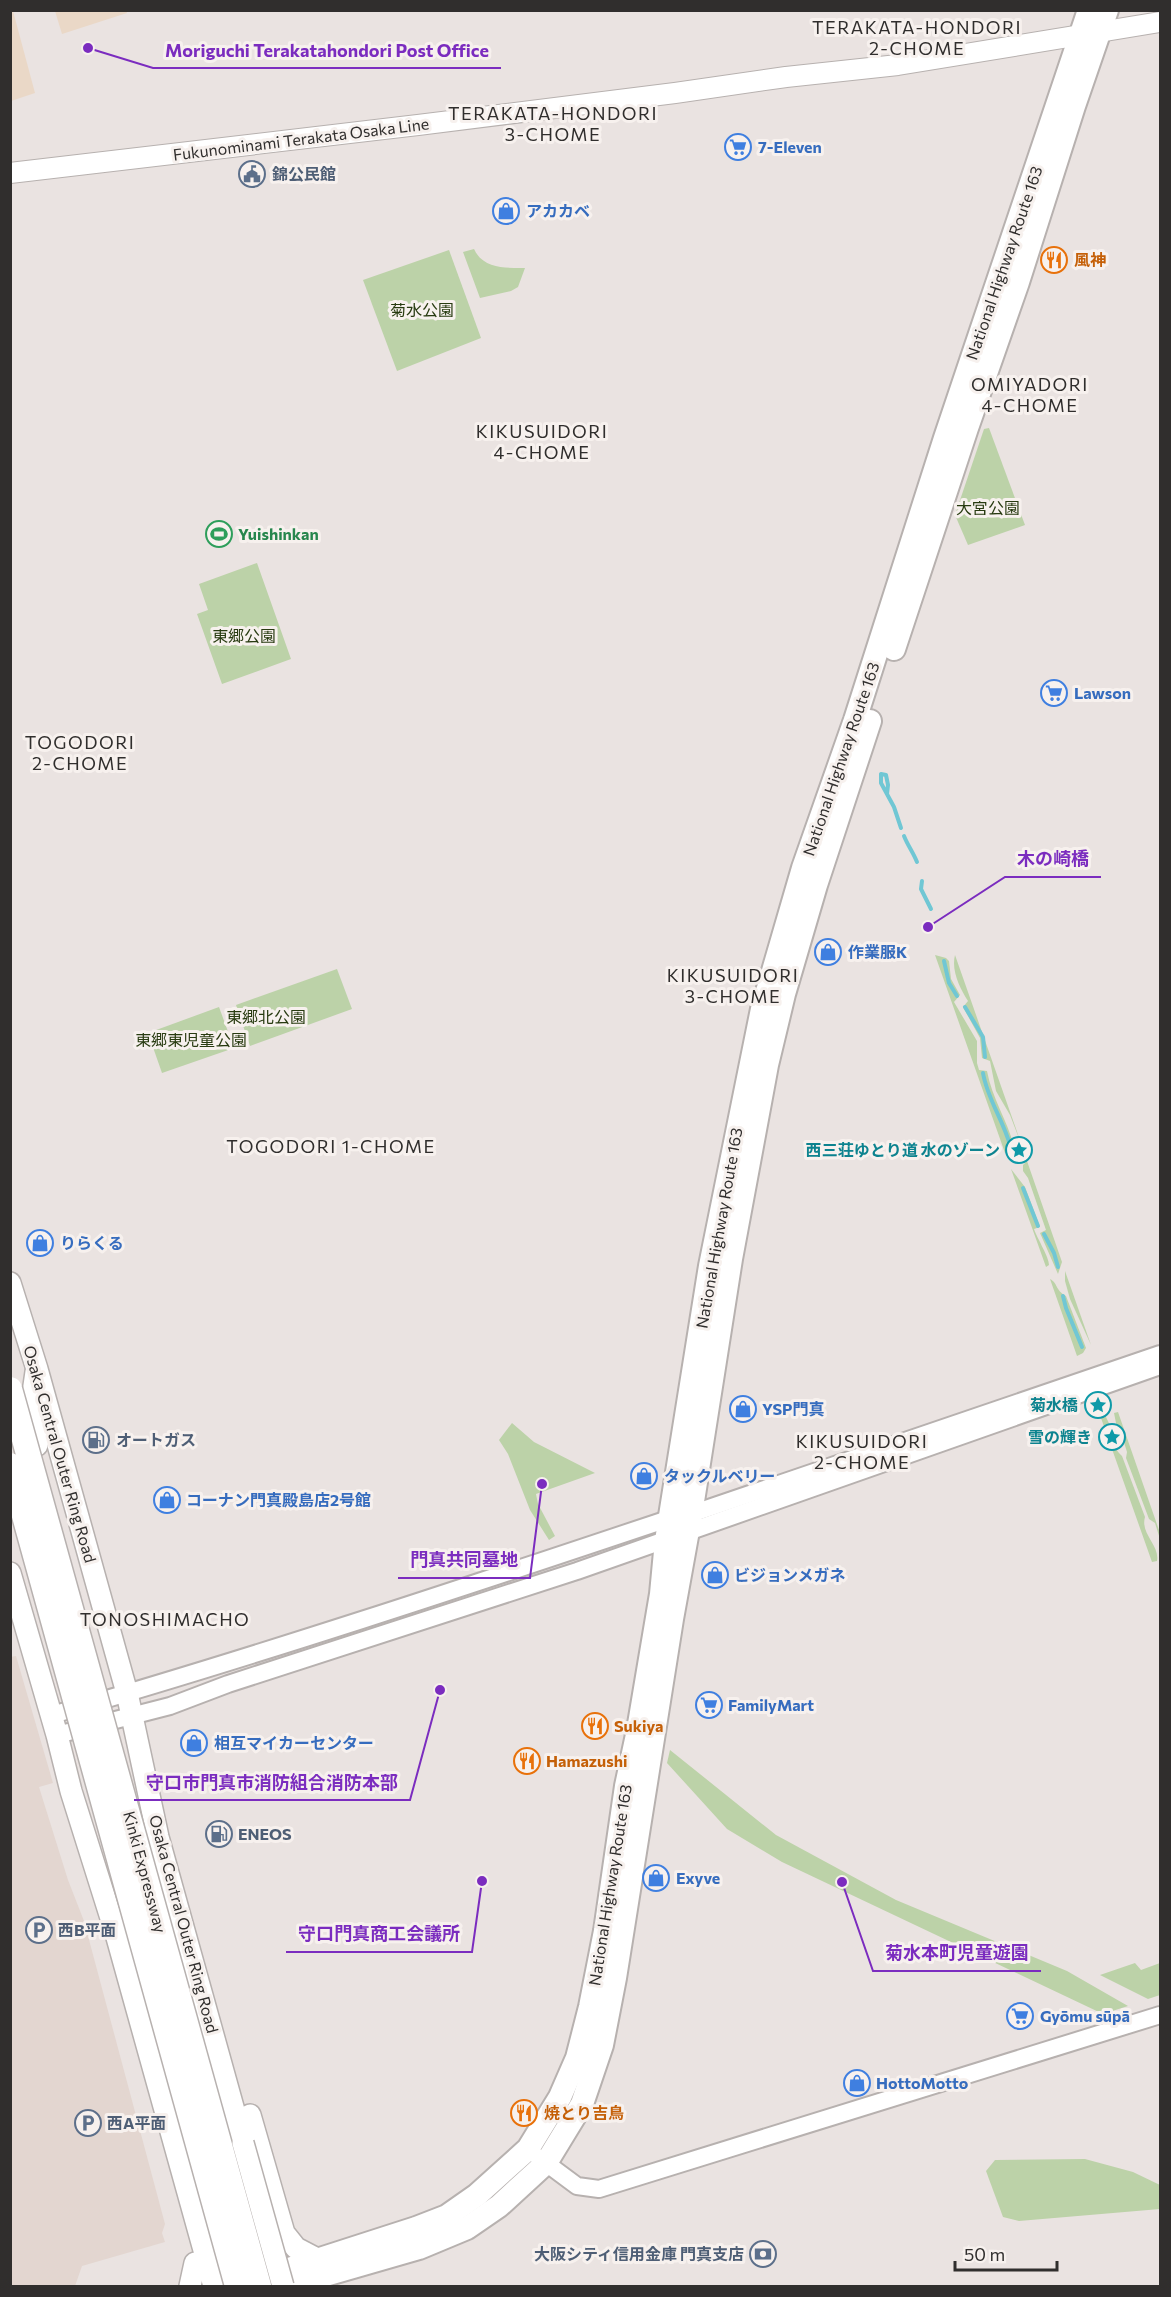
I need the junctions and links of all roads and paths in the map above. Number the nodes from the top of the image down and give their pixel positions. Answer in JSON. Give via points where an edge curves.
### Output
{"nodes":[{"id":1,"x":1089,"y":10,"type":"edge"},
{"id":2,"x":1161,"y":22,"type":"edge"},
{"id":3,"x":1096,"y":26,"type":"edge"},
{"id":4,"x":10,"y":173,"type":"edge"},
{"id":5,"x":10,"y":1283,"type":"edge"},
{"id":6,"x":1161,"y":1354,"type":"edge"},
{"id":7,"x":1161,"y":1366,"type":"edge"},
{"id":8,"x":37,"y":1369,"type":"junction"},
{"id":9,"x":10,"y":1389,"type":"edge"},
{"id":10,"x":10,"y":1465,"type":"edge"},
{"id":11,"x":683,"y":1521,"type":"junction"},
{"id":12,"x":666,"y":1541,"type":"junction"},
{"id":13,"x":10,"y":1573,"type":"edge"},
{"id":14,"x":127,"y":1693,"type":"junction"},
{"id":15,"x":86,"y":1705,"type":"junction"},
{"id":16,"x":131,"y":1715,"type":"junction"},
{"id":17,"x":55,"y":1725,"type":"junction"},
{"id":18,"x":92,"y":1726,"type":"junction"},
{"id":19,"x":150,"y":1797,"type":"junction"},
{"id":20,"x":158,"y":1837,"type":"junction"},
{"id":21,"x":111,"y":1919,"type":"junction"},
{"id":22,"x":1161,"y":2015,"type":"edge"},
{"id":23,"x":528,"y":2149,"type":"junction"},
{"id":24,"x":546,"y":2163,"type":"junction"},
{"id":25,"x":319,"y":2260,"type":"junction"},
{"id":26,"x":195,"y":2263,"type":"junction"},
{"id":27,"x":354,"y":2267,"type":"junction"},
{"id":28,"x":265,"y":2284,"type":"edge"},
{"id":29,"x":190,"y":2286,"type":"edge"},
{"id":30,"x":202,"y":2286,"type":"edge"},
{"id":31,"x":214,"y":2286,"type":"edge"},
{"id":32,"x":322,"y":2286,"type":"edge"}],
"edges":[{"from":1,"to":3,"type":"highway","name":"National Highway Route 163"},
{"from":2,"to":3,"type":"main road","name":"Fukunominami Terakata Osaka Line"},
{"from":3,"to":4,"type":"main road","name":"Fukunominami Terakata Osaka Line","via":[[898,65]]},
{"from":3,"to":11,"type":"highway","name":"National Highway Route 163","via":[[945,438],[773,965],[710,1266]]},
{"from":5,"to":8,"type":"main road","name":"Osaka Central Outer Ring Road"},
{"from":6,"to":11,"type":"street"},
{"from":7,"to":11,"type":"street"},
{"from":8,"to":14,"type":"main road","name":"Osaka Central Outer Ring Road"},
{"from":8,"to":15,"type":"main road","via":[[30,1413],[56,1521],[45,1550]]},
{"from":9,"to":28,"type":"highway","name":"Kinki Expressway","bridge":true},
{"from":10,"to":28,"type":"highway","name":"Kinki Expressway","bridge":true},
{"from":11,"to":12,"type":"highway","name":"National Highway Route 163"},
{"from":11,"to":14,"type":"street"},
{"from":11,"to":24,"type":"highway","name":"National Highway Route 163","via":[[602,2044],[582,2104]]},
{"from":12,"to":16,"type":"street","via":[[170,1706]]},
{"from":12,"to":23,"type":"highway","name":"National Highway Route 163","via":[[655,1632],[590,2007],[577,2058],[560,2097]]},
{"from":13,"to":17,"type":"main road"},
{"from":14,"to":15,"type":"street"},
{"from":14,"to":16,"type":"main road","name":"Osaka Central Outer Ring Road"},
{"from":15,"to":17,"type":"street"},
{"from":15,"to":18,"type":"main road"},
{"from":16,"to":18,"type":"street"},
{"from":16,"to":19,"type":"main road","name":"Osaka Central Outer Ring Road"},
{"from":17,"to":18,"type":"street"},
{"from":17,"to":21,"type":"main road"},
{"from":19,"to":20,"type":"main road","name":"Osaka Central Outer Ring Road"},
{"from":19,"to":25,"type":"main road","via":[[185,1885],[284,2233],[296,2248]]},
{"from":20,"to":28,"type":"main road","name":"Osaka Central Outer Ring Road","bridge":true,"via":[[243,2143]]},
{"from":20,"to":28,"type":"main road","via":[[155,1922],[161,1970]]},
{"from":21,"to":26,"type":"main road","via":[[108,1945]]},
{"from":21,"to":28,"type":"main road","via":[[121,1917],[127,1931]]},
{"from":21,"to":31,"type":"main road"},
{"from":22,"to":24,"type":"street","via":[[599,2188],[577,2186]]},
{"from":23,"to":24,"type":"street"},
{"from":23,"to":25,"type":"highway","name":"National Highway Route 163","via":[[447,2216]]},
{"from":24,"to":27,"type":"highway","name":"National Highway Route 163","via":[[499,2206],[467,2228],[419,2248]]},
{"from":25,"to":28,"type":"highway","name":"National Highway Route 163"},
{"from":26,"to":29,"type":"main road"},
{"from":26,"to":30,"type":"main road"},
{"from":27,"to":28,"type":"highway","name":"National Highway Route 163"},
{"from":27,"to":32,"type":"main road"}]}
